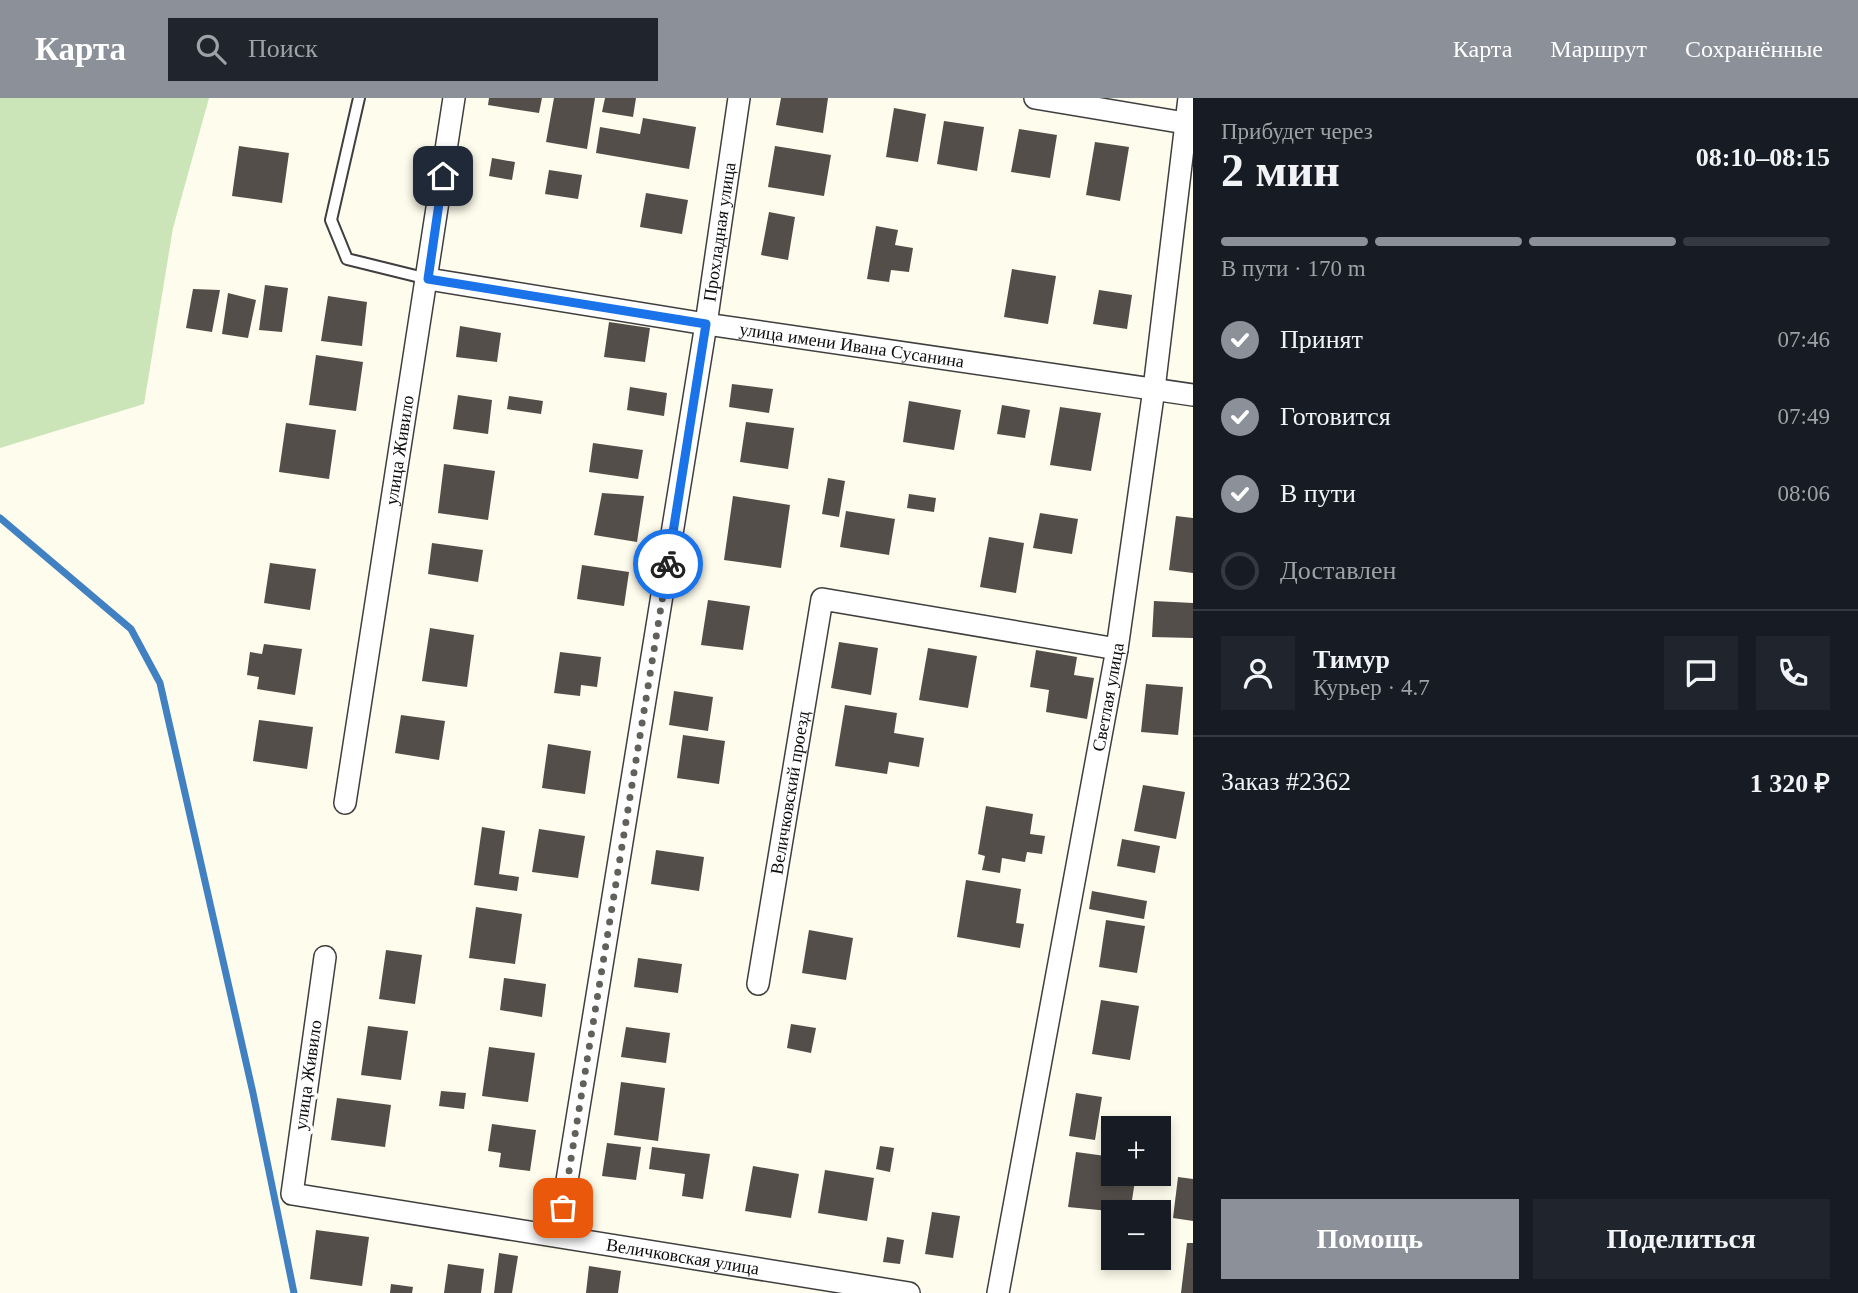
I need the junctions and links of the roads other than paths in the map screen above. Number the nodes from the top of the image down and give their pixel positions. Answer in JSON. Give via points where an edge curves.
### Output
{"nodes":[{"id":1,"x":359,"y":98,"type":"edge"},
{"id":2,"x":454,"y":98,"type":"edge"},
{"id":3,"x":739,"y":98,"type":"edge"},
{"id":4,"x":1035,"y":98,"type":"edge"},
{"id":5,"x":1189,"y":98,"type":"edge"},
{"id":6,"x":1185,"y":123,"type":"junction"},
{"id":7,"x":428,"y":279,"type":"junction"},
{"id":8,"x":706,"y":324,"type":"junction"},
{"id":9,"x":1154,"y":388,"type":"junction"},
{"id":10,"x":1193,"y":395,"type":"edge"},
{"id":11,"x":1116,"y":649,"type":"junction"},
{"id":12,"x":345,"y":803,"type":"dead end"},
{"id":13,"x":325,"y":957,"type":"dead end"},
{"id":14,"x":758,"y":984,"type":"dead end"},
{"id":15,"x":292,"y":1194,"type":"joint"},
{"id":16,"x":558,"y":1236,"type":"junction"},
{"id":17,"x":909,"y":1293,"type":"edge"},
{"id":18,"x":998,"y":1293,"type":"edge"}],
"edges":[{"from":1,"to":7,"type":"lane","via":[[331,220],[347,259]]},
{"from":2,"to":7,"type":"street","name":"улица Живило"},
{"from":3,"to":8,"type":"street","name":"Прохладная улица"},
{"from":4,"to":6,"type":"street"},
{"from":5,"to":6,"type":"street","name":"Светлая улица"},
{"from":6,"to":9,"type":"street","name":"Светлая улица"},
{"from":7,"to":8,"type":"street","name":"улица имени Ивана Сусанина"},
{"from":7,"to":12,"type":"street","name":"улица Живило"},
{"from":8,"to":9,"type":"street","name":"улица имени Ивана Сусанина"},
{"from":8,"to":16,"type":"street","name":"Прохладная улица"},
{"from":9,"to":10,"type":"street","name":"улица имени Ивана Сусанина"},
{"from":9,"to":11,"type":"street","name":"Светлая улица"},
{"from":11,"to":14,"type":"street","name":"Величковский проезд","via":[[822,599]]},
{"from":11,"to":18,"type":"street","name":"Светлая улица"},
{"from":13,"to":15,"type":"street","name":"улица Живило"},
{"from":15,"to":16,"type":"street","name":"Величковская улица"},
{"from":16,"to":17,"type":"street","name":"Величковская улица"}]}
